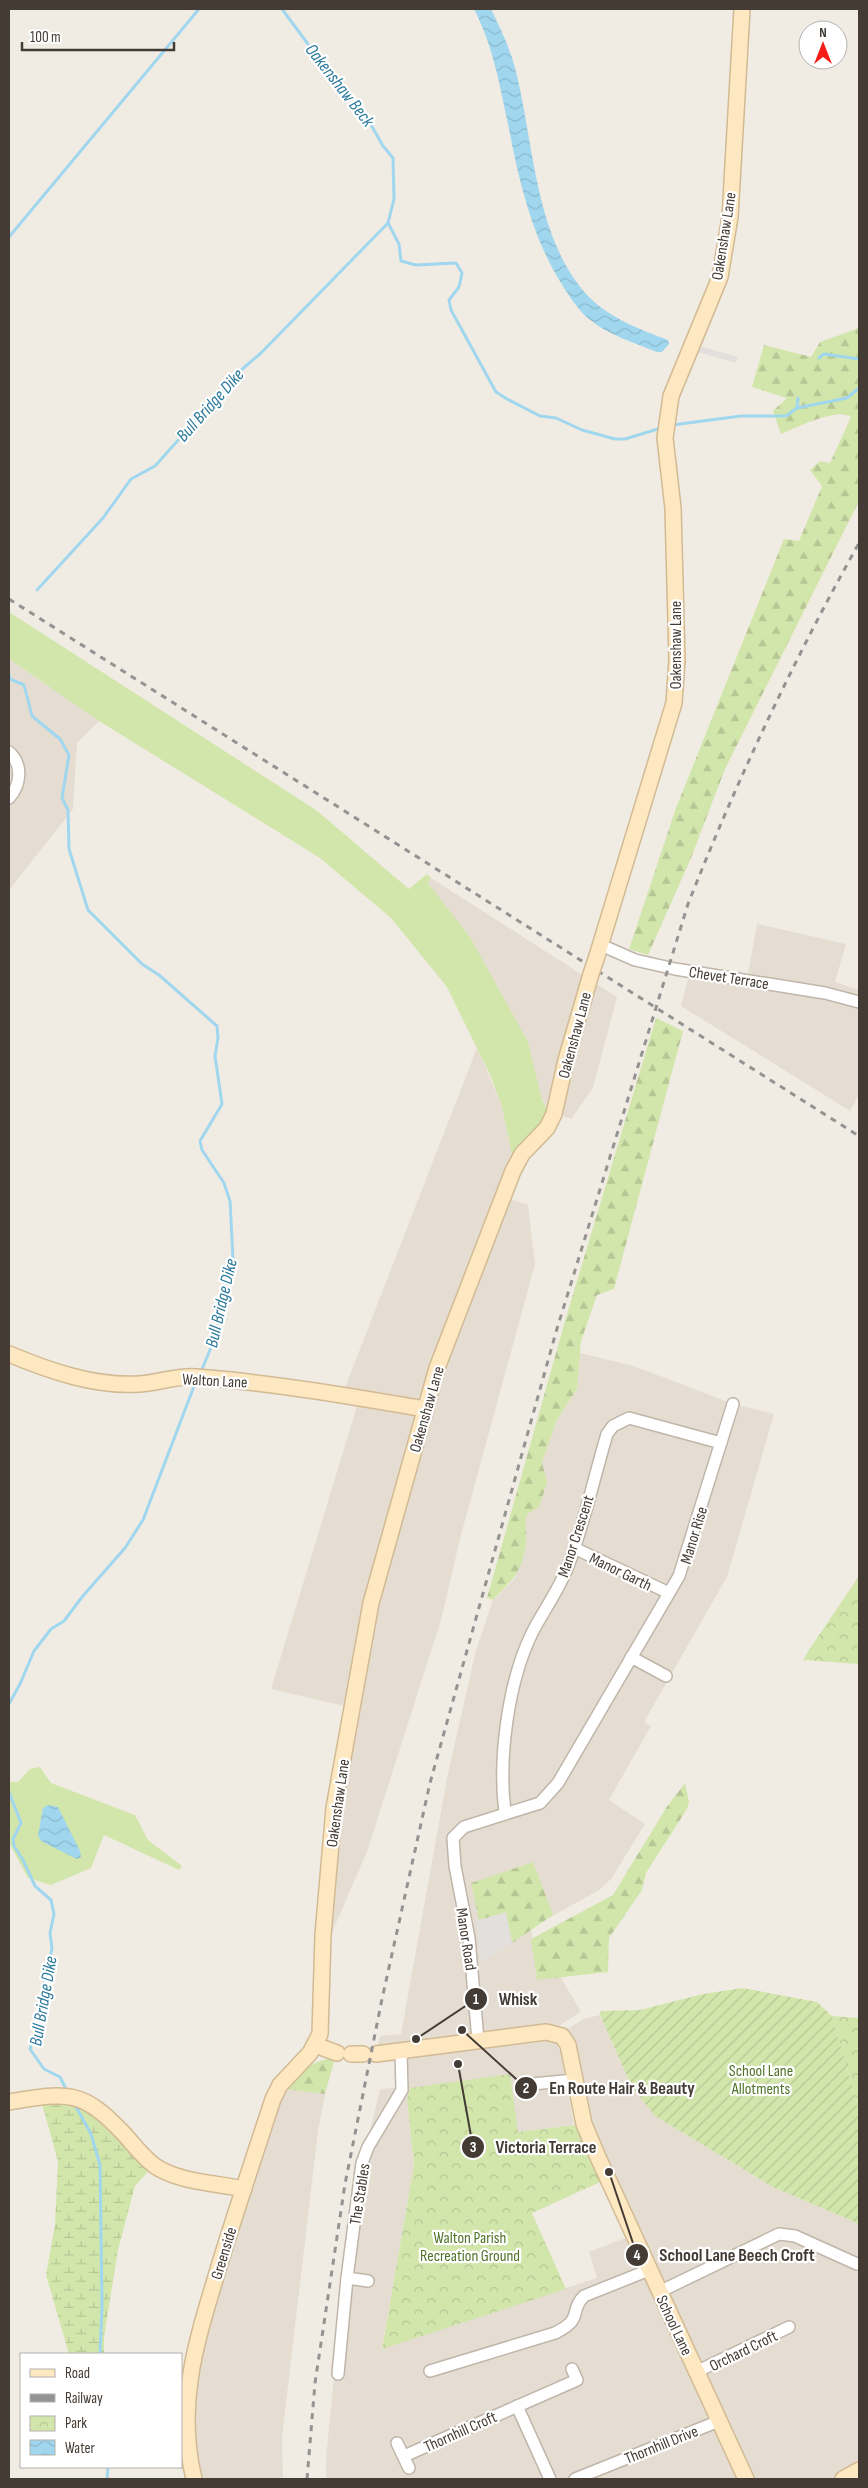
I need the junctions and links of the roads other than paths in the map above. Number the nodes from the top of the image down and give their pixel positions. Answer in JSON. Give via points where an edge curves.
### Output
{"nodes":[{"id":1,"x":742,"y":9,"type":"edge"},
{"id":2,"x":9,"y":752,"type":"edge"},
{"id":3,"x":9,"y":798,"type":"edge"},
{"id":4,"x":599,"y":951,"type":"junction"},
{"id":5,"x":859,"y":1002,"type":"edge"},
{"id":6,"x":9,"y":1354,"type":"edge"},
{"id":7,"x":733,"y":1404,"type":"dead end"},
{"id":8,"x":425,"y":1409,"type":"junction"},
{"id":9,"x":721,"y":1443,"type":"junction"},
{"id":10,"x":574,"y":1548,"type":"junction"},
{"id":11,"x":669,"y":1594,"type":"junction"},
{"id":12,"x":631,"y":1657,"type":"junction"},
{"id":13,"x":666,"y":1676,"type":"dead end"},
{"id":14,"x":505,"y":1812,"type":"junction"},
{"id":15,"x":453,"y":1838,"type":"joint"},
{"id":16,"x":478,"y":2040,"type":"junction"},
{"id":17,"x":315,"y":2045,"type":"junction"},
{"id":18,"x":401,"y":2052,"type":"junction"},
{"id":19,"x":575,"y":2080,"type":"junction"},
{"id":20,"x":538,"y":2086,"type":"dead end"},
{"id":21,"x":9,"y":2102,"type":"edge"},
{"id":22,"x":244,"y":2189,"type":"junction"},
{"id":23,"x":857,"y":2264,"type":"dead end"},
{"id":24,"x":649,"y":2270,"type":"junction"},
{"id":25,"x":347,"y":2278,"type":"junction"},
{"id":26,"x":368,"y":2281,"type":"dead end"},
{"id":27,"x":660,"y":2292,"type":"junction"},
{"id":28,"x":790,"y":2329,"type":"dead end"},
{"id":29,"x":572,"y":2369,"type":"dead end"},
{"id":30,"x":430,"y":2371,"type":"dead end"},
{"id":31,"x":696,"y":2372,"type":"junction"},
{"id":32,"x":338,"y":2374,"type":"dead end"},
{"id":33,"x":517,"y":2406,"type":"junction"},
{"id":34,"x":719,"y":2420,"type":"junction"},
{"id":35,"x":397,"y":2443,"type":"dead end"},
{"id":36,"x":404,"y":2456,"type":"junction"},
{"id":37,"x":409,"y":2468,"type":"dead end"},
{"id":38,"x":859,"y":2470,"type":"edge"},
{"id":39,"x":194,"y":2479,"type":"edge"},
{"id":40,"x":550,"y":2479,"type":"edge"},
{"id":41,"x":575,"y":2479,"type":"edge"},
{"id":42,"x":746,"y":2479,"type":"edge"},
{"id":43,"x":843,"y":2479,"type":"edge"}],
"edges":[{"from":1,"to":4,"type":"street","name":"Oakenshaw Lane","via":[[730,218],[720,277],[674,388],[666,427],[674,508],[677,682],[674,703]]},
{"from":2,"to":3,"type":"street","via":[[19,773],[16,790]]},
{"from":4,"to":5,"type":"street","name":"Chevet Terrace","via":[[675,969],[825,993]]},
{"from":4,"to":8,"type":"street","name":"Oakenshaw Lane","bridge":true,"via":[[566,1060],[554,1114],[547,1128],[522,1154],[510,1178],[437,1368]]},
{"from":6,"to":8,"type":"street","name":"Walton Lane","via":[[42,1368],[98,1382],[140,1384],[198,1377],[344,1395]]},
{"from":7,"to":9,"type":"street","name":"Manor Rise"},
{"from":8,"to":17,"type":"street","name":"Oakenshaw Lane","via":[[371,1603],[339,1774],[322,1935],[321,2026]]},
{"from":9,"to":10,"type":"street","name":"Manor Crescent","via":[[628,1418],[612,1426]]},
{"from":9,"to":11,"type":"street","name":"Manor Rise","via":[[686,1560]]},
{"from":10,"to":11,"type":"street","name":"Manor Garth"},
{"from":10,"to":14,"type":"street","name":"Manor Crescent","via":[[562,1580],[531,1635],[519,1671],[507,1719],[502,1785]]},
{"from":11,"to":12,"type":"street","name":"Manor Rise"},
{"from":12,"to":13,"type":"street"},
{"from":12,"to":14,"type":"street","name":"Manor Rise","via":[[550,1794],[540,1802]]},
{"from":14,"to":15,"type":"street","name":"Manor Rise","via":[[464,1827]]},
{"from":15,"to":16,"type":"street","name":"Manor Road","via":[[469,1938]]},
{"from":16,"to":18,"type":"street","name":"School Lane"},
{"from":16,"to":19,"type":"street","name":"School Lane","via":[[556,2033],[565,2038],[568,2045]]},
{"from":17,"to":18,"type":"street","name":"School Lane","via":[[357,2054]]},
{"from":17,"to":22,"type":"street","name":"Greenside","via":[[280,2085],[273,2099]]},
{"from":18,"to":25,"type":"street","name":"The Stables","via":[[402,2090],[384,2113],[362,2163]]},
{"from":19,"to":20,"type":"street"},
{"from":19,"to":24,"type":"street","name":"School Lane","via":[[584,2124]]},
{"from":21,"to":22,"type":"street","via":[[71,2096],[91,2104],[112,2120],[154,2165],[176,2175]]},
{"from":22,"to":39,"type":"street","name":"Greenside","via":[[196,2342],[189,2379],[186,2439]]},
{"from":23,"to":27,"type":"street","via":[[839,2260],[795,2236],[779,2234]]},
{"from":24,"to":27,"type":"street","name":"School Lane"},
{"from":24,"to":30,"type":"street","via":[[584,2296],[575,2320],[555,2334]]},
{"from":25,"to":26,"type":"street"},
{"from":25,"to":32,"type":"street","name":"The Stables"},
{"from":27,"to":31,"type":"street","name":"School Lane"},
{"from":28,"to":31,"type":"street","name":"Orchard Croft"},
{"from":29,"to":33,"type":"street","name":"Thornhill Croft","via":[[576,2380]]},
{"from":31,"to":34,"type":"street","name":"School Lane"},
{"from":33,"to":36,"type":"street","name":"Thornhill Croft"},
{"from":33,"to":40,"type":"street","name":"Thornhill Croft"},
{"from":34,"to":41,"type":"street","name":"Thornhill Drive"},
{"from":34,"to":42,"type":"street","name":"School Lane"},
{"from":35,"to":36,"type":"street","name":"Thornhill Croft"},
{"from":36,"to":37,"type":"street","name":"Thornhill Croft"},
{"from":38,"to":43,"type":"street"}]}
